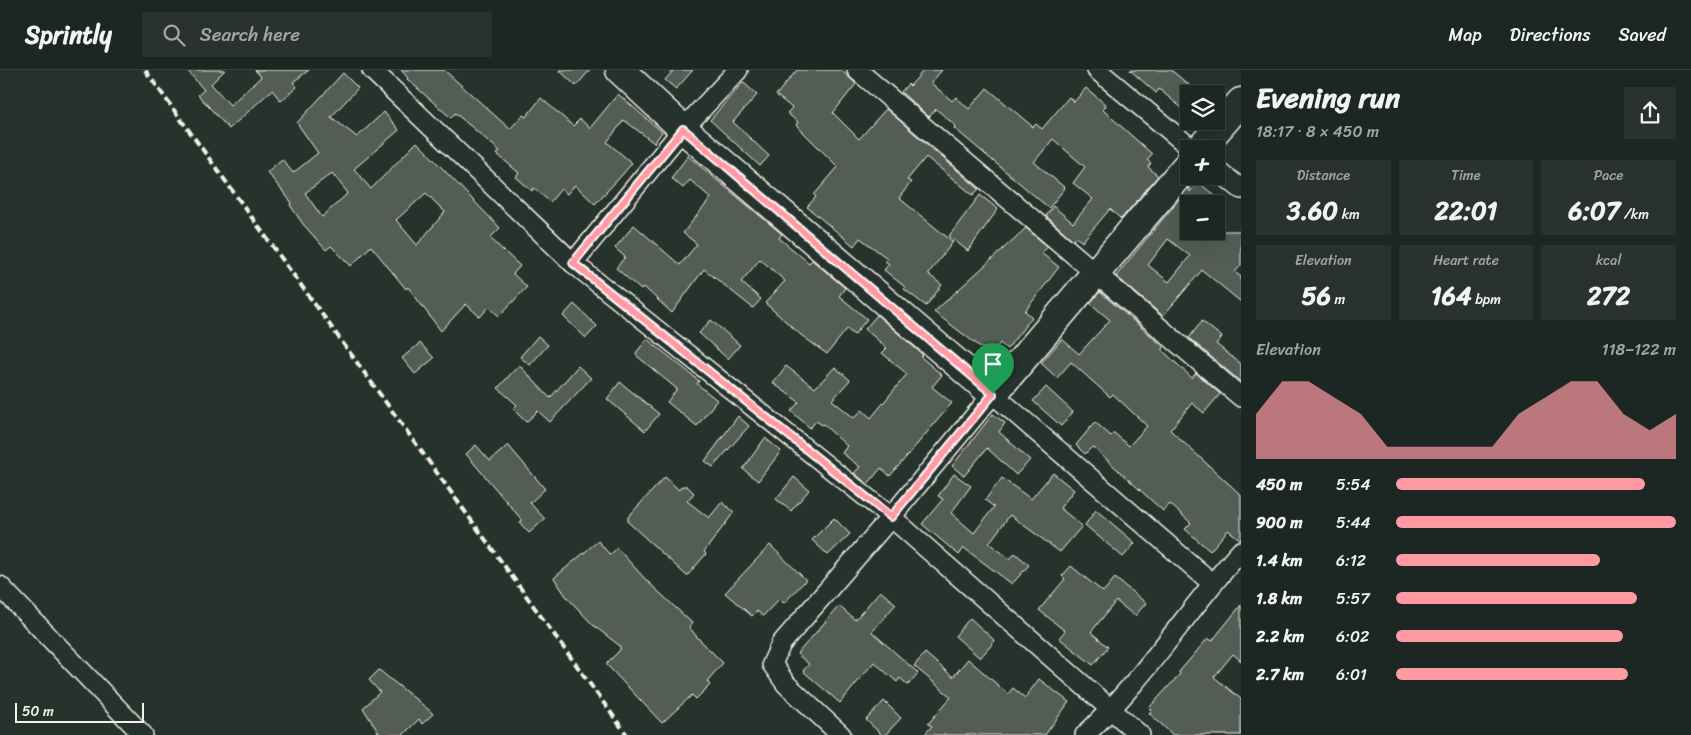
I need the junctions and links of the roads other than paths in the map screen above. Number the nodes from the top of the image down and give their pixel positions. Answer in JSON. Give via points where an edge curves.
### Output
{"nodes":[{"id":1,"x":372,"y":70,"type":"edge"},
{"id":2,"x":620,"y":70,"type":"edge"},
{"id":3,"x":738,"y":70,"type":"edge"},
{"id":4,"x":857,"y":70,"type":"edge"},
{"id":5,"x":1097,"y":70,"type":"edge"},
{"id":6,"x":1241,"y":102,"type":"edge"},
{"id":7,"x":683,"y":129,"type":"junction"},
{"id":8,"x":1181,"y":140,"type":"edge"},
{"id":9,"x":1208,"y":140,"type":"edge"},
{"id":10,"x":1180,"y":173,"type":"edge"},
{"id":11,"x":1225,"y":176,"type":"edge"},
{"id":12,"x":1241,"y":189,"type":"edge"},
{"id":13,"x":573,"y":263,"type":"junction"},
{"id":14,"x":1095,"y":273,"type":"junction"},
{"id":15,"x":993,"y":394,"type":"junction"},
{"id":16,"x":1241,"y":397,"type":"edge"},
{"id":17,"x":891,"y":517,"type":"junction"},
{"id":18,"x":1241,"y":551,"type":"edge"},
{"id":19,"x":1212,"y":583,"type":"junction"},
{"id":20,"x":0,"y":586,"type":"edge"},
{"id":21,"x":1112,"y":710,"type":"junction"},
{"id":22,"x":143,"y":735,"type":"edge"},
{"id":23,"x":841,"y":735,"type":"edge"},
{"id":24,"x":1086,"y":735,"type":"edge"},
{"id":25,"x":1140,"y":735,"type":"edge"}],
"edges":[{"from":1,"to":13,"type":"street"},
{"from":2,"to":7,"type":"street"},
{"from":3,"to":7,"type":"street"},
{"from":4,"to":14,"type":"street"},
{"from":5,"to":8,"type":"street"},
{"from":6,"to":9,"type":"street"},
{"from":7,"to":13,"type":"street"},
{"from":7,"to":15,"type":"street"},
{"from":10,"to":14,"type":"street"},
{"from":11,"to":12,"type":"street"},
{"from":13,"to":17,"type":"street"},
{"from":14,"to":15,"type":"street"},
{"from":14,"to":16,"type":"street"},
{"from":15,"to":17,"type":"street"},
{"from":15,"to":19,"type":"street"},
{"from":17,"to":21,"type":"street"},
{"from":17,"to":23,"type":"street","via":[[781,644],[772,664],[786,684]]},
{"from":18,"to":19,"type":"street"},
{"from":19,"to":21,"type":"street"},
{"from":20,"to":22,"type":"street"},
{"from":21,"to":24,"type":"street"},
{"from":21,"to":25,"type":"street"}]}
